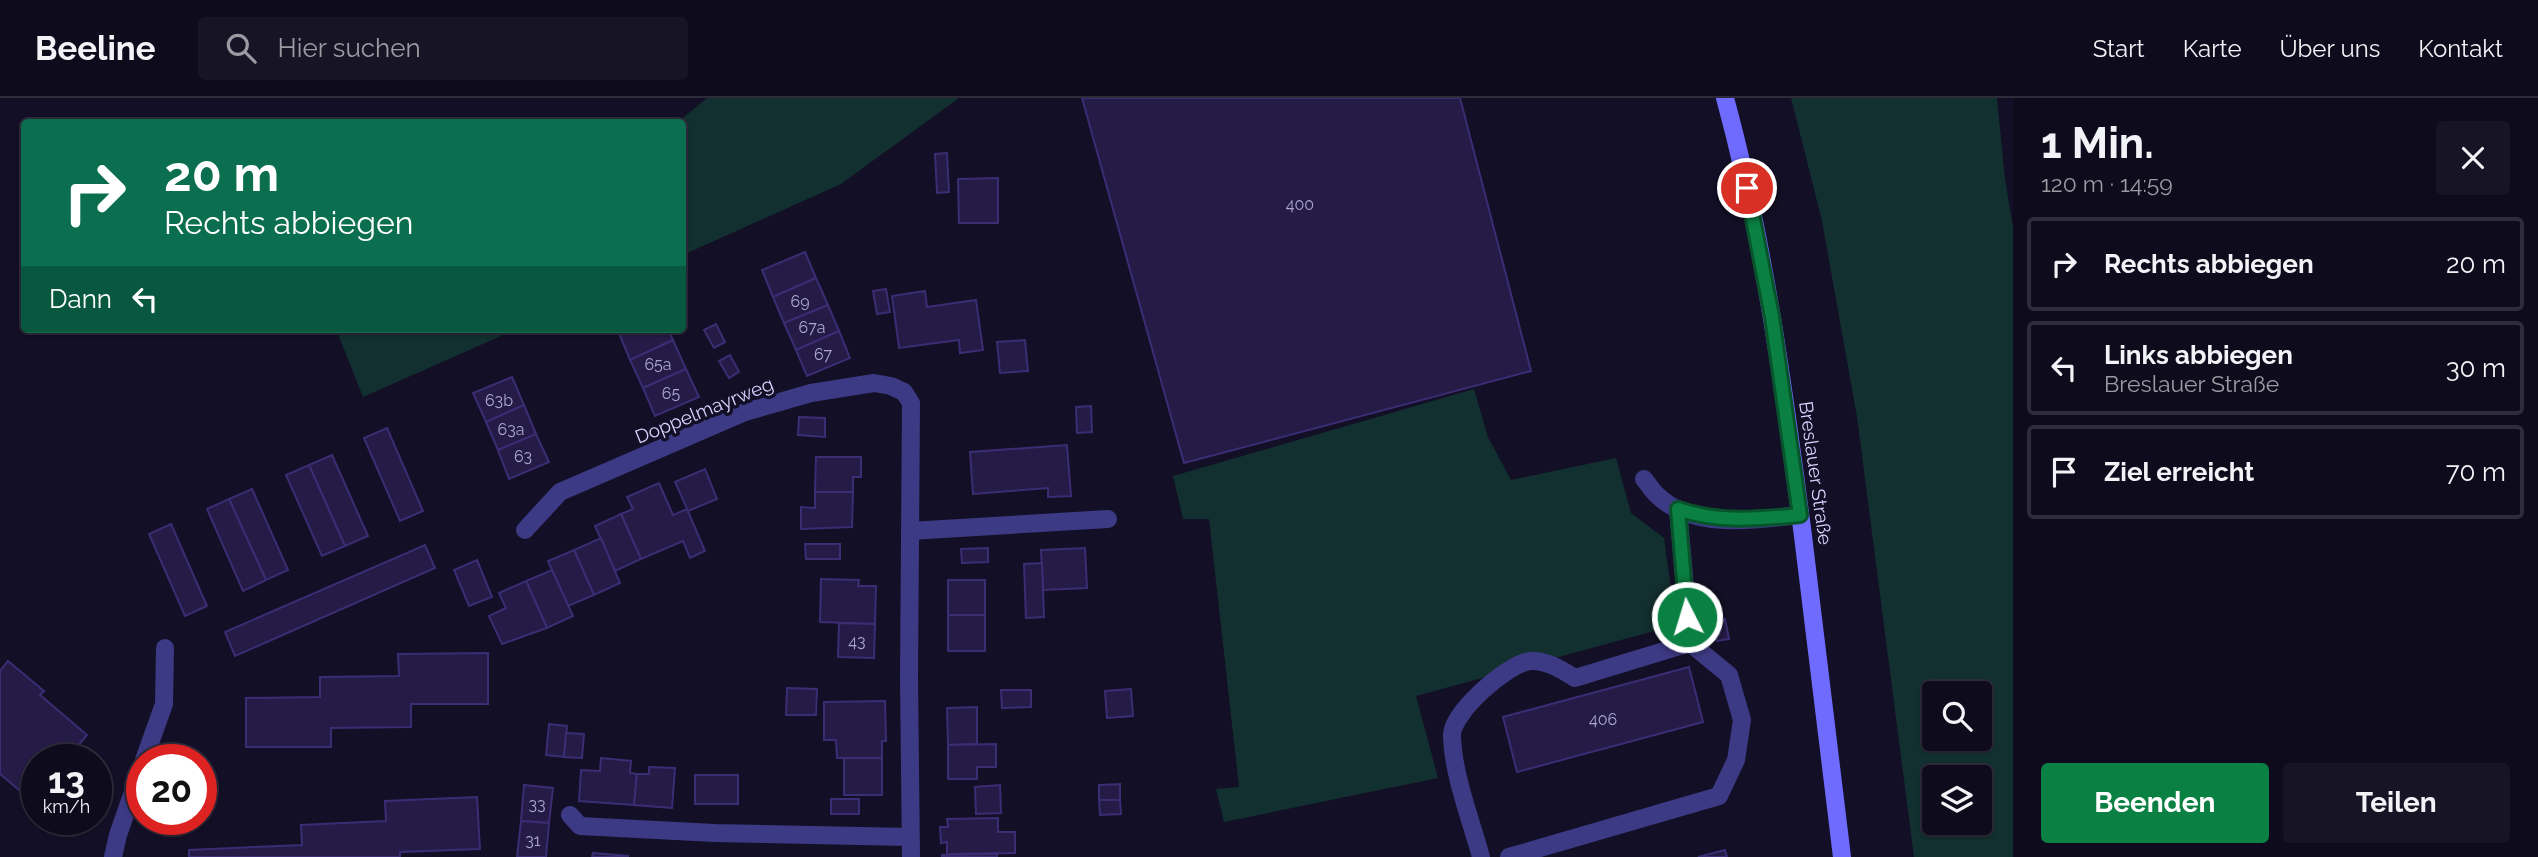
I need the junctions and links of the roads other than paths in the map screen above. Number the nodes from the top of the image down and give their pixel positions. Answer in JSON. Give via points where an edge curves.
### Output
{"nodes":[{"id":1,"x":1725,"y":98,"type":"edge"},
{"id":2,"x":1644,"y":479,"type":"dead end"},
{"id":3,"x":1678,"y":509,"type":"junction"},
{"id":4,"x":1800,"y":515,"type":"junction"},
{"id":5,"x":1108,"y":519,"type":"dead end"},
{"id":6,"x":525,"y":530,"type":"dead end"},
{"id":7,"x":910,"y":531,"type":"junction"},
{"id":8,"x":1689,"y":643,"type":"junction"},
{"id":9,"x":165,"y":648,"type":"dead end"},
{"id":10,"x":150,"y":744,"type":"edge"},
{"id":11,"x":126,"y":812,"type":"edge"},
{"id":12,"x":570,"y":815,"type":"dead end"},
{"id":13,"x":910,"y":837,"type":"junction"},
{"id":14,"x":113,"y":857,"type":"edge"},
{"id":15,"x":911,"y":857,"type":"edge"},
{"id":16,"x":1481,"y":857,"type":"edge"},
{"id":17,"x":1509,"y":857,"type":"edge"},
{"id":18,"x":1842,"y":857,"type":"edge"}],
"edges":[{"from":1,"to":4,"type":"main road","name":"Breslauer Straße","via":[[1772,317]]},
{"from":2,"to":3,"type":"street","via":[[1658,497]]},
{"from":3,"to":4,"type":"street","via":[[1717,519]]},
{"from":3,"to":8,"type":"street"},
{"from":4,"to":18,"type":"main road","name":"Breslauer Straße"},
{"from":5,"to":7,"type":"street"},
{"from":6,"to":7,"type":"street","name":"Doppelmayrweg","via":[[560,492],[746,412],[811,393],[874,383],[904,392],[911,403]]},
{"from":7,"to":13,"type":"street","name":"Doppelmayrweg"},
{"from":8,"to":16,"type":"street","via":[[1575,678],[1552,665],[1531,661],[1509,669],[1466,707],[1451,733]]},
{"from":8,"to":17,"type":"street","via":[[1729,675],[1742,720],[1736,760],[1719,796]]},
{"from":9,"to":10,"type":"street","via":[[164,704]]},
{"from":11,"to":14,"type":"street"},
{"from":12,"to":13,"type":"street","via":[[580,826]]},
{"from":13,"to":15,"type":"street","name":"Doppelmayrweg"}]}
